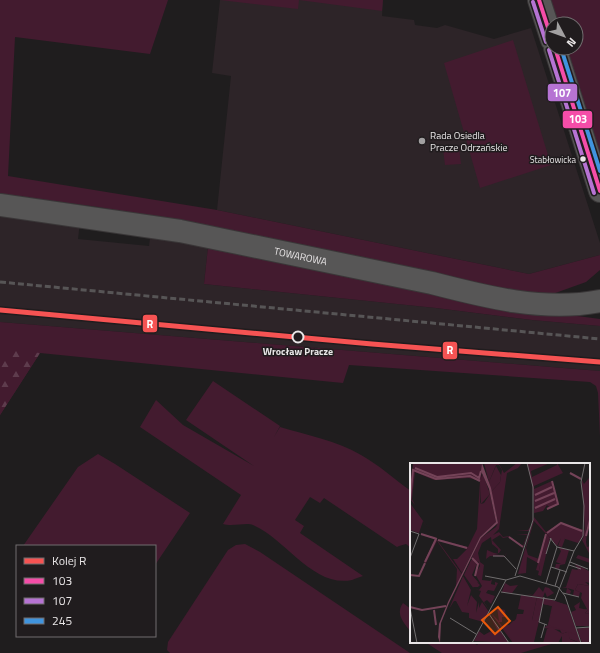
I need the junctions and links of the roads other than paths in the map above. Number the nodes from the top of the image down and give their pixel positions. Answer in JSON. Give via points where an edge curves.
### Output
{"nodes":[{"id":1,"x":540,"y":0,"type":"edge"},
{"id":2,"x":545,"y":16,"type":"edge"},
{"id":3,"x":558,"y":56,"type":"edge"},
{"id":4,"x":600,"y":191,"type":"edge"},
{"id":5,"x":0,"y":205,"type":"edge"},
{"id":6,"x":600,"y":301,"type":"edge"}],
"edges":[{"from":1,"to":2,"type":"street"},
{"from":3,"to":4,"type":"street"},
{"from":5,"to":6,"type":"street","name":"TOWAROWA","via":[[180,231],[522,302],[558,304]]}]}
